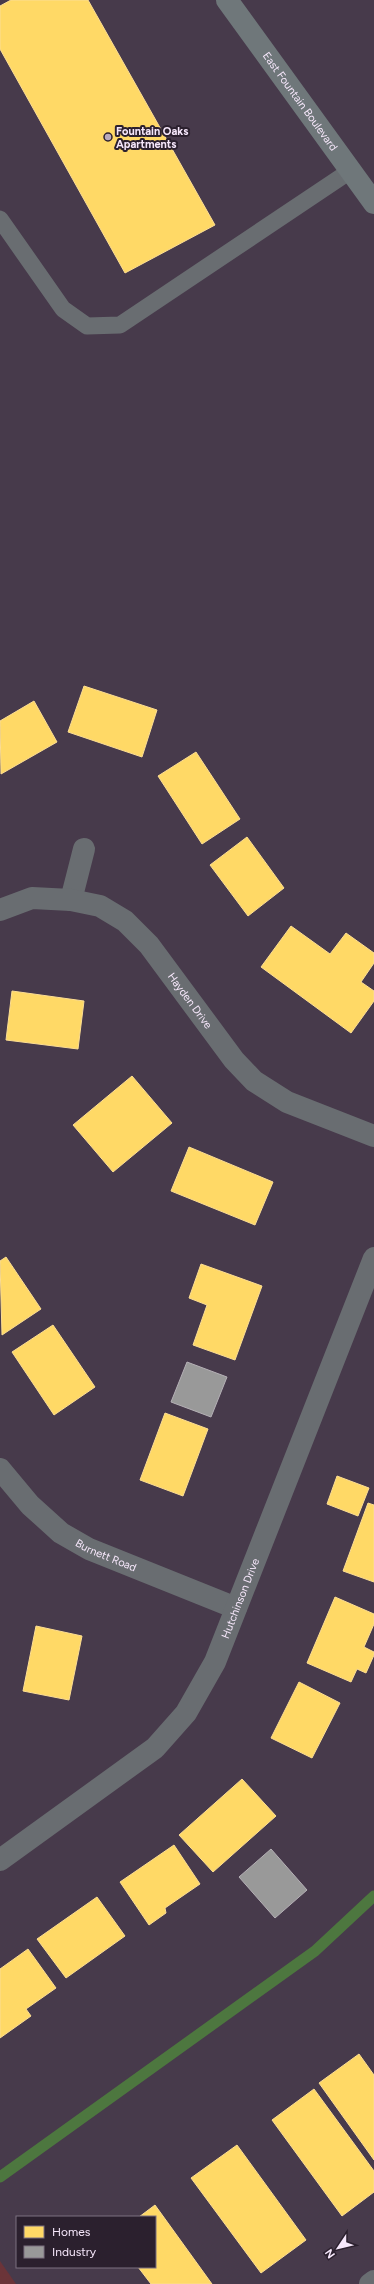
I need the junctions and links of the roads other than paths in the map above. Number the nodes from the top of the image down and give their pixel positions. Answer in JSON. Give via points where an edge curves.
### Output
{"nodes":[{"id":1,"x":227,"y":0,"type":"edge"},
{"id":2,"x":350,"y":171,"type":"junction"},
{"id":3,"x":374,"y":203,"type":"edge"},
{"id":4,"x":0,"y":219,"type":"edge"},
{"id":5,"x":84,"y":849,"type":"dead end"},
{"id":6,"x":71,"y":900,"type":"junction"},
{"id":7,"x":0,"y":910,"type":"edge"},
{"id":8,"x":374,"y":1136,"type":"edge"},
{"id":9,"x":374,"y":1258,"type":"edge"},
{"id":10,"x":0,"y":1469,"type":"edge"},
{"id":11,"x":236,"y":1608,"type":"junction"},
{"id":12,"x":0,"y":1860,"type":"edge"},
{"id":13,"x":374,"y":2281,"type":"edge"},
{"id":14,"x":370,"y":2284,"type":"edge"}],
"edges":[{"from":1,"to":2,"type":"main road","name":"East Fountain Boulevard"},
{"from":2,"to":3,"type":"main road","name":"East Fountain Boulevard"},
{"from":2,"to":4,"type":"lane","via":[[120,325],[87,326],[63,309]]},
{"from":5,"to":6,"type":"street"},
{"from":6,"to":7,"type":"street","name":"Hayden Drive","via":[[32,898]]},
{"from":6,"to":8,"type":"street","name":"Hayden Drive","via":[[100,906],[125,921],[149,945],[234,1060],[254,1081],[287,1102]]},
{"from":9,"to":11,"type":"street","name":"Hutchinson Drive"},
{"from":10,"to":11,"type":"street","name":"Burnett Road","via":[[30,1505],[60,1533],[89,1549]]},
{"from":11,"to":12,"type":"street","name":"Hutchinson Drive","via":[[215,1662],[186,1713],[155,1748]]},
{"from":13,"to":14,"type":"street"}]}
